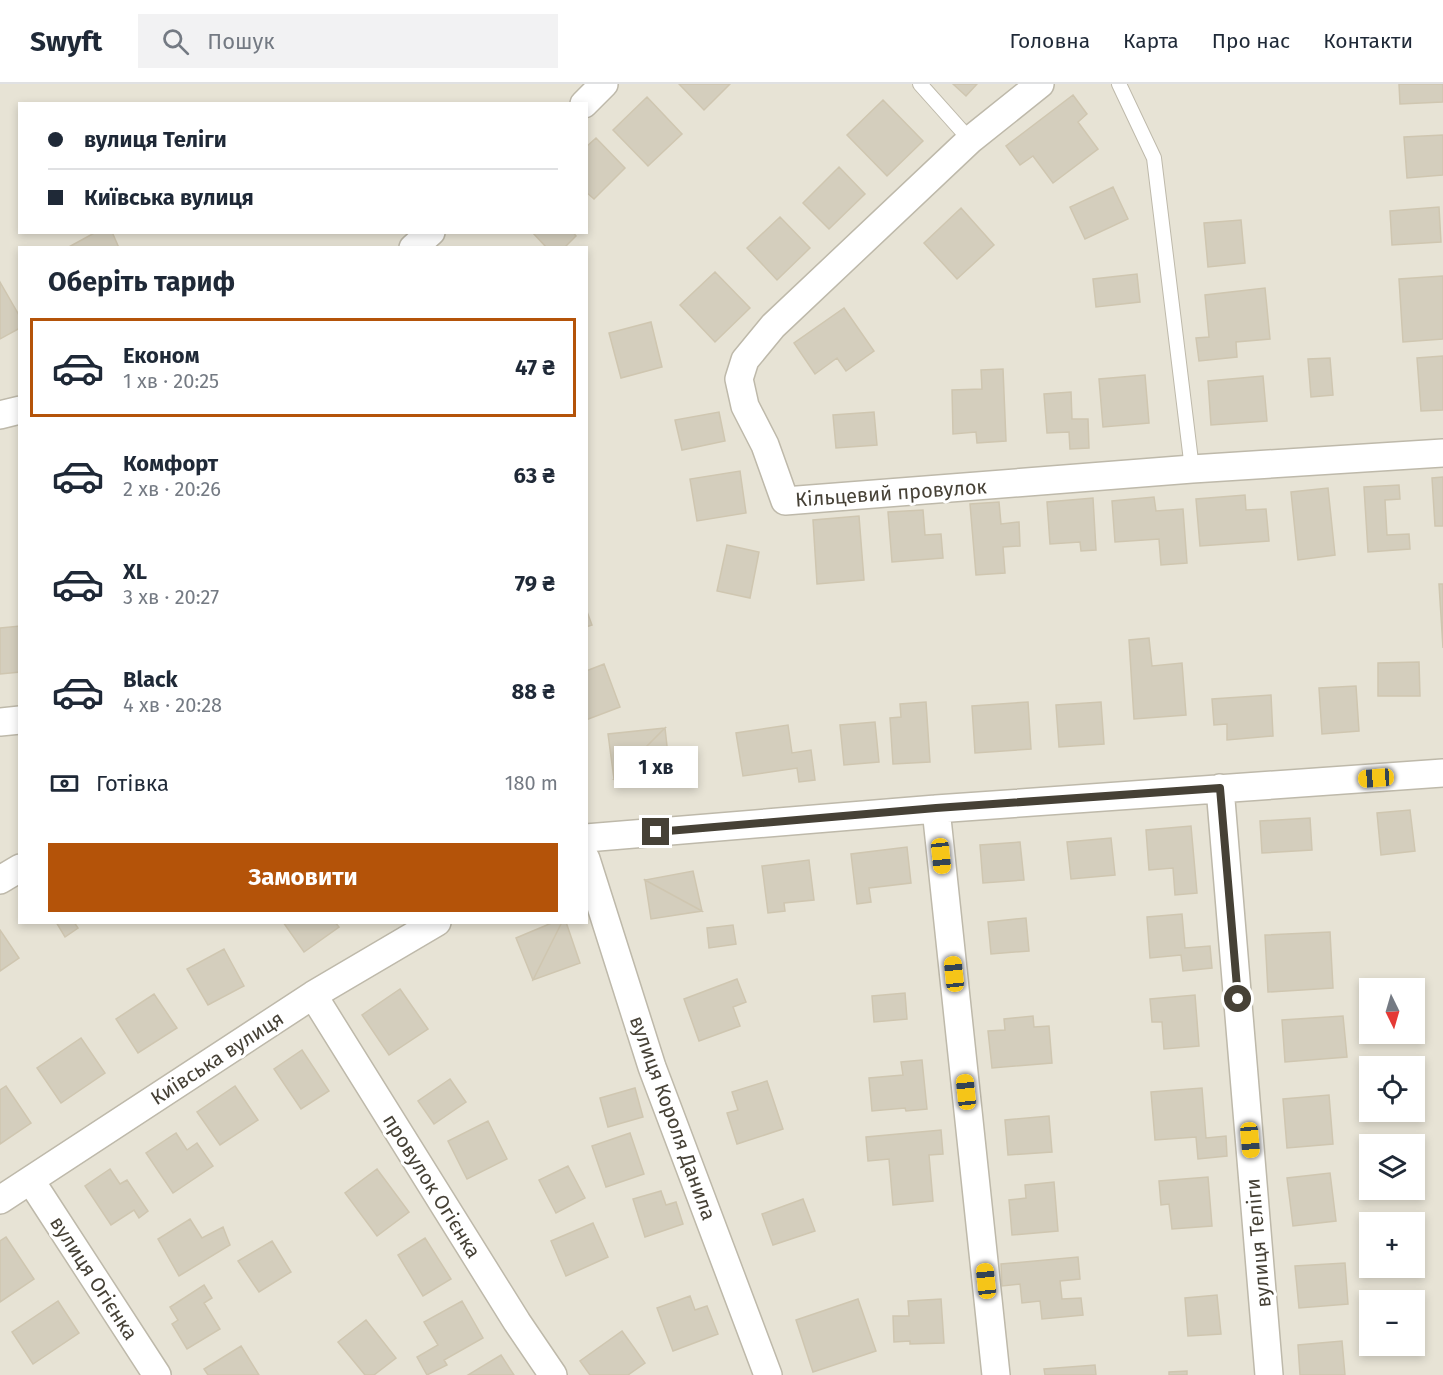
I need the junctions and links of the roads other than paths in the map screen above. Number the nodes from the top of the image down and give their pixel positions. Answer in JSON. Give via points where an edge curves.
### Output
{"nodes":[{"id":1,"x":604,"y":84,"type":"edge"},
{"id":2,"x":920,"y":84,"type":"edge"},
{"id":3,"x":1040,"y":84,"type":"edge"},
{"id":4,"x":1119,"y":84,"type":"edge"},
{"id":5,"x":586,"y":102,"type":"edge"},
{"id":6,"x":970,"y":140,"type":"junction"},
{"id":7,"x":429,"y":234,"type":"edge"},
{"id":8,"x":415,"y":246,"type":"edge"},
{"id":9,"x":18,"y":410,"type":"edge"},
{"id":10,"x":0,"y":415,"type":"edge"},
{"id":11,"x":1443,"y":453,"type":"edge"},
{"id":12,"x":1191,"y":469,"type":"junction"},
{"id":13,"x":18,"y":720,"type":"edge"},
{"id":14,"x":0,"y":722,"type":"edge"},
{"id":15,"x":1443,"y":773,"type":"edge"},
{"id":16,"x":1220,"y":788,"type":"junction"},
{"id":17,"x":936,"y":808,"type":"junction"},
{"id":18,"x":588,"y":838,"type":"edge"},
{"id":19,"x":588,"y":865,"type":"edge"},
{"id":20,"x":18,"y":869,"type":"edge"},
{"id":21,"x":0,"y":880,"type":"edge"},
{"id":22,"x":434,"y":924,"type":"edge"},
{"id":23,"x":313,"y":995,"type":"junction"},
{"id":24,"x":31,"y":1181,"type":"junction"},
{"id":25,"x":0,"y":1200,"type":"edge"},
{"id":26,"x":157,"y":1375,"type":"edge"},
{"id":27,"x":553,"y":1375,"type":"edge"},
{"id":28,"x":768,"y":1375,"type":"edge"},
{"id":29,"x":996,"y":1375,"type":"edge"},
{"id":30,"x":1269,"y":1375,"type":"edge"}],
"edges":[{"from":1,"to":5,"type":"street"},
{"from":2,"to":6,"type":"lane"},
{"from":3,"to":6,"type":"street","name":"Кільцевий провулок"},
{"from":4,"to":12,"type":"lane","via":[[1154,158]]},
{"from":6,"to":12,"type":"street","name":"Кільцевий провулок","via":[[773,326],[745,360],[739,379],[746,406],[785,501]]},
{"from":7,"to":8,"type":"street"},
{"from":9,"to":10,"type":"street"},
{"from":11,"to":12,"type":"street","name":"Кільцевий провулок"},
{"from":13,"to":14,"type":"street"},
{"from":15,"to":16,"type":"street"},
{"from":16,"to":17,"type":"street"},
{"from":16,"to":30,"type":"street","name":"вулиця Теліги"},
{"from":17,"to":18,"type":"street"},
{"from":17,"to":29,"type":"street"},
{"from":19,"to":28,"type":"street","name":"вулиця Короля Данила","via":[[652,1067]]},
{"from":20,"to":21,"type":"street"},
{"from":22,"to":23,"type":"street","name":"Київська вулиця"},
{"from":23,"to":24,"type":"street","name":"Київська вулиця"},
{"from":23,"to":27,"type":"street","name":"провулок Огієнка"},
{"from":24,"to":25,"type":"street","name":"Київська вулиця"},
{"from":24,"to":26,"type":"street","name":"вулиця Огієнка"}]}
